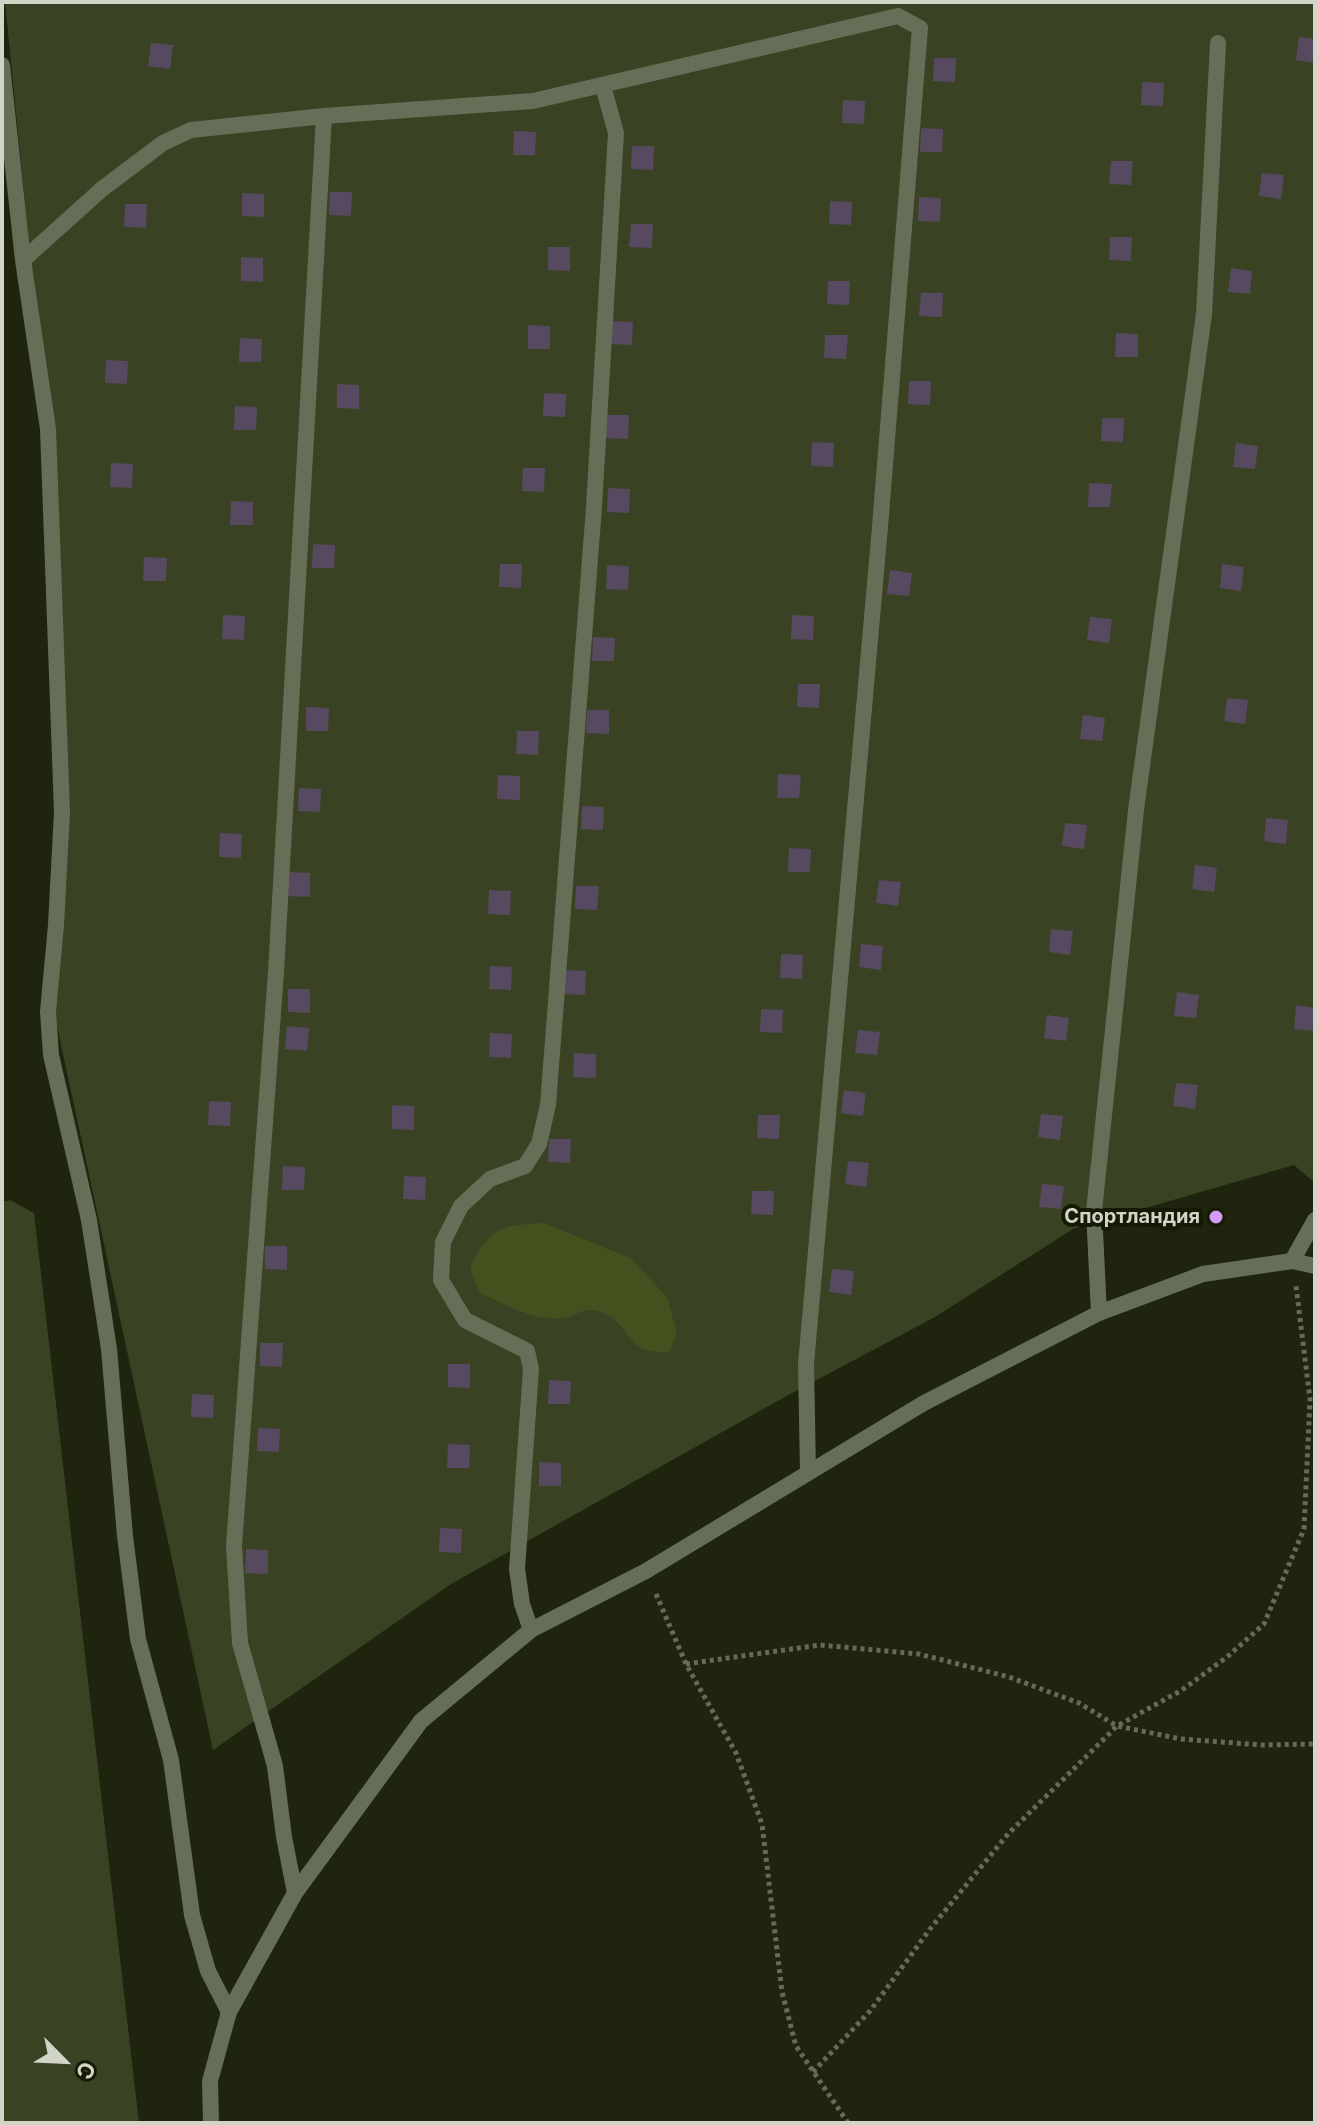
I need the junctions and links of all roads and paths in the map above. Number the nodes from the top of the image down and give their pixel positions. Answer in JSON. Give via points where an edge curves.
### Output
{"nodes":[{"id":1,"x":1218,"y":43,"type":"dead end"},
{"id":2,"x":2,"y":65,"type":"edge"},
{"id":3,"x":603,"y":86,"type":"junction"},
{"id":4,"x":324,"y":116,"type":"junction"},
{"id":5,"x":23,"y":260,"type":"junction"},
{"id":6,"x":1315,"y":1220,"type":"edge"},
{"id":7,"x":1292,"y":1261,"type":"junction"},
{"id":8,"x":1315,"y":1266,"type":"edge"},
{"id":9,"x":1099,"y":1313,"type":"junction"},
{"id":10,"x":808,"y":1473,"type":"junction"},
{"id":11,"x":646,"y":1571,"type":"junction"},
{"id":12,"x":531,"y":1630,"type":"junction"},
{"id":13,"x":686,"y":1664,"type":"junction"},
{"id":14,"x":1117,"y":1726,"type":"junction"},
{"id":15,"x":1315,"y":1744,"type":"edge"},
{"id":16,"x":295,"y":1893,"type":"junction"},
{"id":17,"x":229,"y":2012,"type":"junction"},
{"id":18,"x":813,"y":2072,"type":"junction"},
{"id":19,"x":211,"y":2123,"type":"edge"},
{"id":20,"x":848,"y":2123,"type":"edge"}],
"edges":[{"from":1,"to":9,"type":"street","via":[[1204,314],[1136,810],[1094,1211]]},
{"from":2,"to":5,"type":"street"},
{"from":3,"to":4,"type":"street","via":[[533,101]]},
{"from":3,"to":10,"type":"street","via":[[898,16],[920,28],[806,1364]]},
{"from":3,"to":12,"type":"street","via":[[616,133],[594,507],[548,1105],[539,1144],[525,1166],[490,1179],[461,1206],[443,1242],[441,1280],[465,1320],[527,1351],[531,1369],[517,1569]]},
{"from":4,"to":5,"type":"street","via":[[191,130],[163,143]]},
{"from":4,"to":16,"type":"street","via":[[276,972],[234,1546],[240,1643],[275,1766]]},
{"from":5,"to":17,"type":"street","via":[[48,429],[58,667],[62,812],[48,1012],[51,1055],[89,1220],[109,1349],[138,1639],[171,1760],[192,1915],[208,1971]]},
{"from":6,"to":7,"type":"street"},
{"from":7,"to":8,"type":"street"},
{"from":7,"to":9,"type":"street","via":[[1203,1274]]},
{"from":7,"to":14,"type":"path","via":[[1310,1399],[1304,1529],[1264,1624],[1182,1690]]},
{"from":9,"to":10,"type":"street","via":[[924,1403]]},
{"from":10,"to":11,"type":"street"},
{"from":11,"to":12,"type":"street"},
{"from":11,"to":13,"type":"path"},
{"from":12,"to":16,"type":"street","via":[[421,1721]]},
{"from":13,"to":14,"type":"path","via":[[820,1645],[919,1654],[1037,1687],[1079,1703]]},
{"from":13,"to":18,"type":"path","via":[[736,1753],[762,1824],[782,1992],[796,2046]]},
{"from":14,"to":15,"type":"path","via":[[1181,1739]]},
{"from":14,"to":18,"type":"path","via":[[1008,1834],[870,2011]]},
{"from":16,"to":17,"type":"street"},
{"from":17,"to":19,"type":"street","via":[[210,2081]]},
{"from":18,"to":20,"type":"path"}]}
